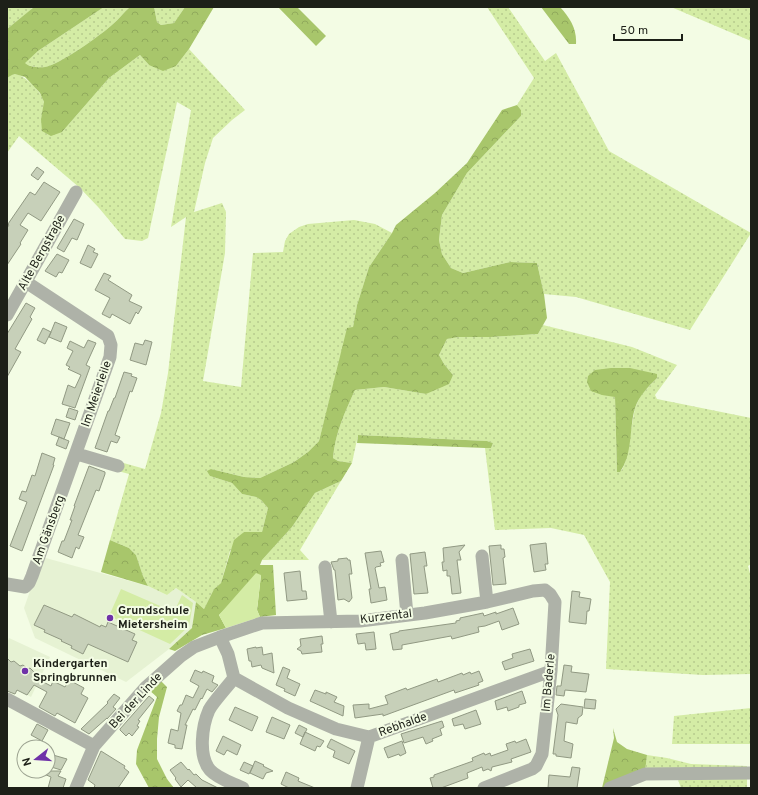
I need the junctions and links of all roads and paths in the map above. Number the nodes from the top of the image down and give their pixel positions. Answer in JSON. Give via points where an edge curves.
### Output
{"nodes":[{"id":1,"x":76,"y":192,"type":"dead end"},
{"id":2,"x":26,"y":282,"type":"junction"},
{"id":3,"x":7,"y":315,"type":"edge"},
{"id":4,"x":77,"y":454,"type":"junction"},
{"id":5,"x":118,"y":466,"type":"dead end"},
{"id":6,"x":482,"y":556,"type":"dead end"},
{"id":7,"x":402,"y":560,"type":"dead end"},
{"id":8,"x":325,"y":567,"type":"dead end"},
{"id":9,"x":7,"y":584,"type":"edge"},
{"id":10,"x":550,"y":594,"type":"joint"},
{"id":11,"x":487,"y":602,"type":"junction"},
{"id":12,"x":408,"y":615,"type":"junction"},
{"id":13,"x":331,"y":622,"type":"junction"},
{"id":14,"x":220,"y":637,"type":"junction"},
{"id":15,"x":551,"y":671,"type":"junction"},
{"id":16,"x":234,"y":678,"type":"junction"},
{"id":17,"x":7,"y":699,"type":"edge"},
{"id":18,"x":370,"y":737,"type":"junction"},
{"id":19,"x":94,"y":746,"type":"junction"},
{"id":20,"x":751,"y":773,"type":"edge"},
{"id":21,"x":76,"y":788,"type":"edge"},
{"id":22,"x":243,"y":788,"type":"edge"},
{"id":23,"x":358,"y":788,"type":"edge"},
{"id":24,"x":484,"y":788,"type":"edge"},
{"id":25,"x":610,"y":788,"type":"edge"}],
"edges":[{"from":1,"to":2,"type":"street","name":"Alte Bergstraße"},
{"from":2,"to":3,"type":"street","name":"Alte Bergstraße"},
{"from":2,"to":4,"type":"street","name":"Im Meierleile","via":[[108,336],[110,357]]},
{"from":4,"to":5,"type":"street"},
{"from":4,"to":9,"type":"street","name":"Am Gänsberg","via":[[32,576],[25,587]]},
{"from":6,"to":11,"type":"street"},
{"from":7,"to":12,"type":"street"},
{"from":8,"to":13,"type":"street"},
{"from":10,"to":11,"type":"street","name":"Kurzental","via":[[545,590],[533,591]]},
{"from":10,"to":15,"type":"street","name":"Im Baderle","via":[[555,602]]},
{"from":11,"to":12,"type":"street","name":"Kurzental"},
{"from":12,"to":13,"type":"street","name":"Kurzental"},
{"from":13,"to":14,"type":"street","name":"Kurzental","via":[[262,623]]},
{"from":14,"to":16,"type":"street","via":[[228,654]]},
{"from":14,"to":19,"type":"street","name":"Bei der Linde","via":[[181,656],[146,687]]},
{"from":15,"to":18,"type":"street","name":"Rebhalde"},
{"from":15,"to":24,"type":"street","name":"Im Baderle","via":[[542,754],[536,766],[525,773]]},
{"from":16,"to":18,"type":"street","name":"Rebhalde","via":[[295,711],[336,729]]},
{"from":16,"to":22,"type":"street","via":[[209,709],[202,736],[203,755],[210,770]]},
{"from":17,"to":19,"type":"street"},
{"from":18,"to":23,"type":"street"},
{"from":19,"to":21,"type":"street","name":"Bei der Linde"},
{"from":20,"to":25,"type":"street","via":[[645,774]]}]}
